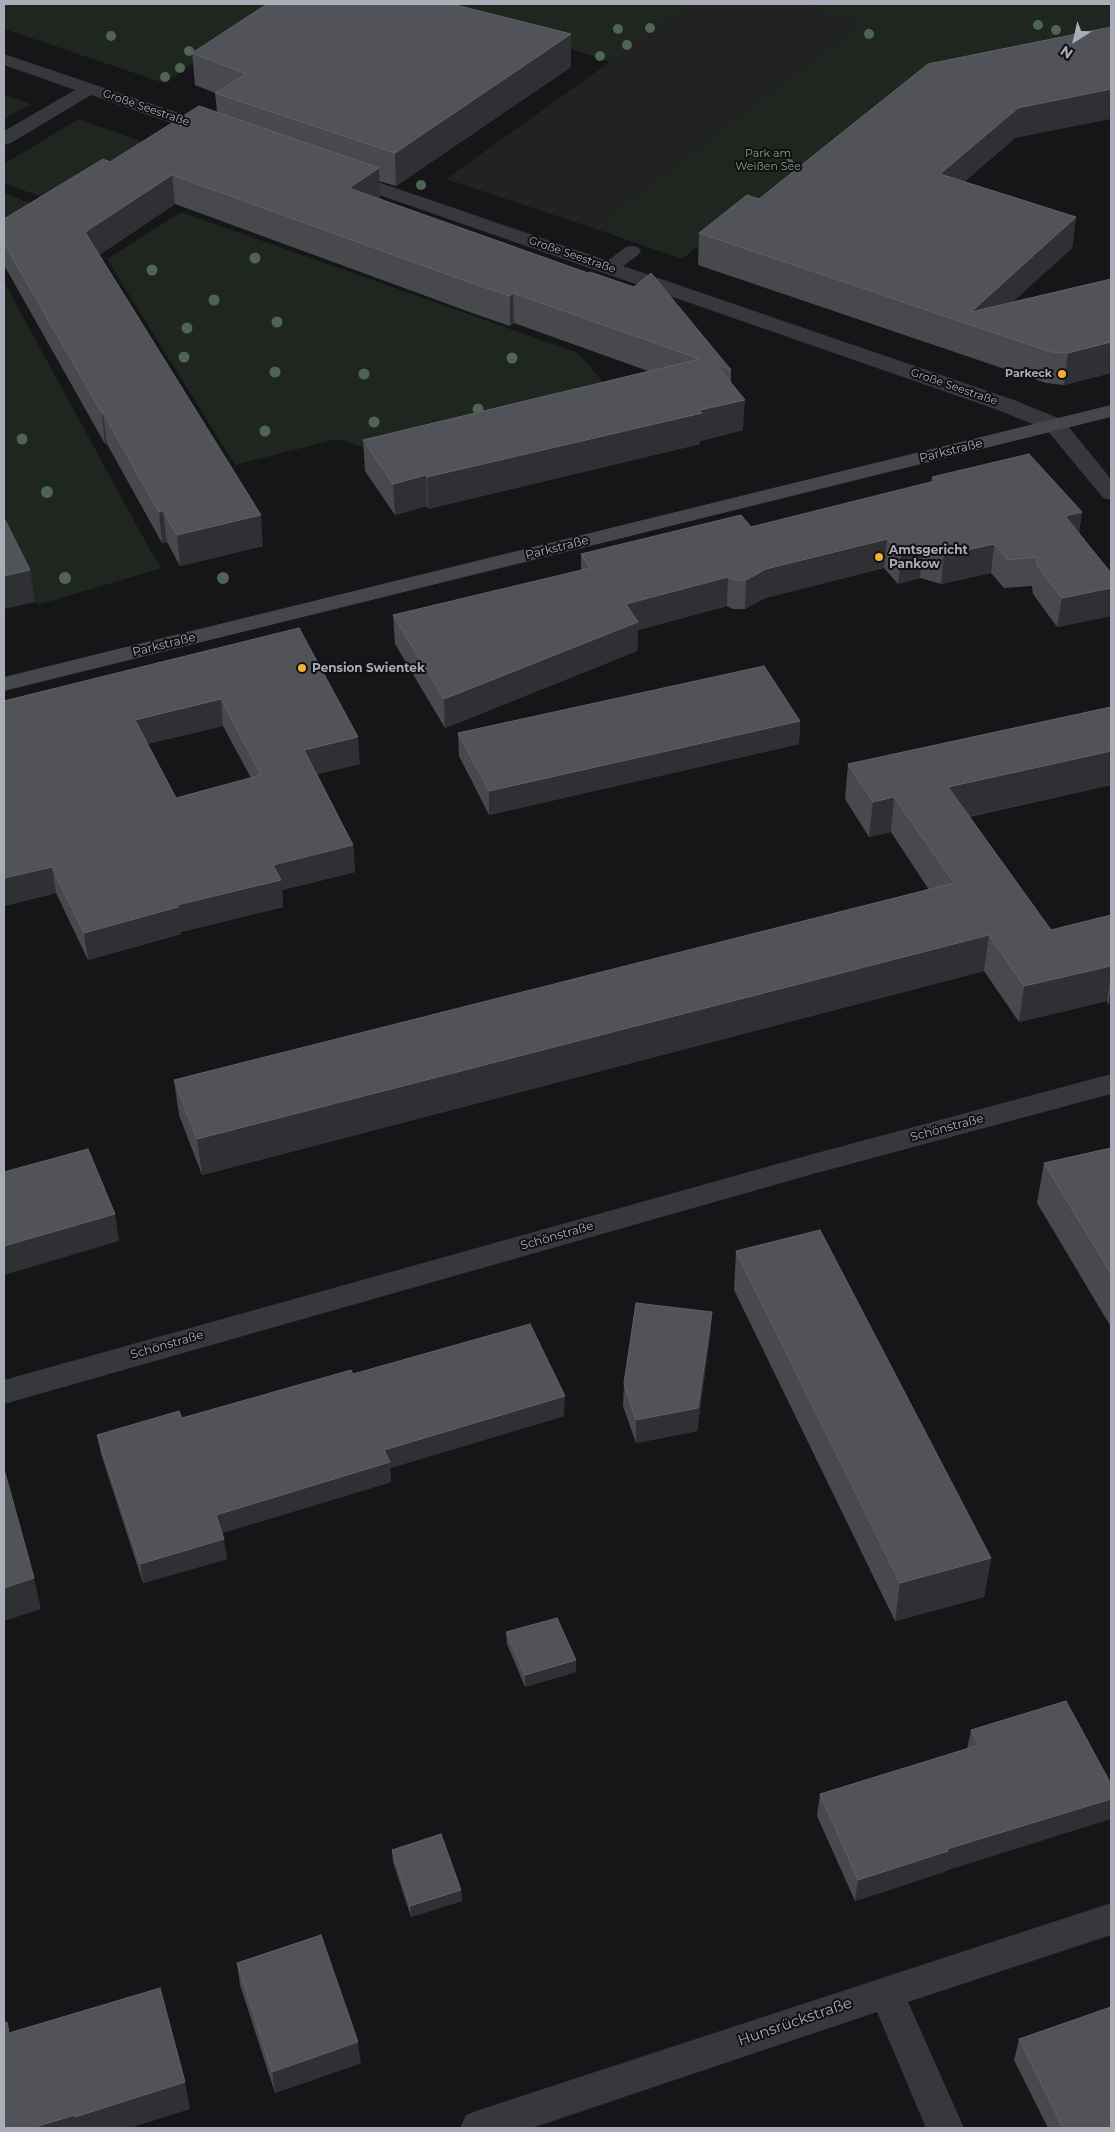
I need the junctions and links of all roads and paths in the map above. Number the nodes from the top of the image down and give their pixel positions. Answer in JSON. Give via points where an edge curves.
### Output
{"nodes":[{"id":1,"x":4,"y":60,"type":"edge"},
{"id":2,"x":89,"y":89,"type":"junction"},
{"id":3,"x":231,"y":138,"type":"edge"},
{"id":4,"x":4,"y":140,"type":"edge"},
{"id":5,"x":325,"y":170,"type":"edge"},
{"id":6,"x":632,"y":251,"type":"dead end"},
{"id":7,"x":609,"y":268,"type":"junction"},
{"id":8,"x":1111,"y":411,"type":"edge"},
{"id":9,"x":1055,"y":425,"type":"junction"},
{"id":10,"x":1111,"y":493,"type":"edge"},
{"id":11,"x":4,"y":684,"type":"edge"},
{"id":12,"x":1111,"y":1084,"type":"edge"},
{"id":13,"x":4,"y":1392,"type":"edge"},
{"id":14,"x":1111,"y":1919,"type":"edge"},
{"id":15,"x":886,"y":1992,"type":"junction"},
{"id":16,"x":479,"y":2128,"type":"edge"},
{"id":17,"x":945,"y":2128,"type":"edge"}],
"edges":[{"from":1,"to":2,"type":"street","name":"Große Seestraße"},
{"from":2,"to":3,"type":"street","name":"Große Seestraße"},
{"from":2,"to":4,"type":"street"},
{"from":5,"to":7,"type":"street","name":"Große Seestraße"},
{"from":6,"to":7,"type":"lane"},
{"from":7,"to":9,"type":"street","name":"Große Seestraße","via":[[1006,405]]},
{"from":8,"to":9,"type":"street","name":"Parkstraße"},
{"from":9,"to":10,"type":"street","name":"Große Seestraße"},
{"from":9,"to":11,"type":"street","name":"Parkstraße"},
{"from":12,"to":13,"type":"street","name":"Schönstraße"},
{"from":14,"to":15,"type":"street","name":"Hunsrückstraße"},
{"from":15,"to":16,"type":"street","name":"Hunsrückstraße"},
{"from":15,"to":17,"type":"street"}]}
